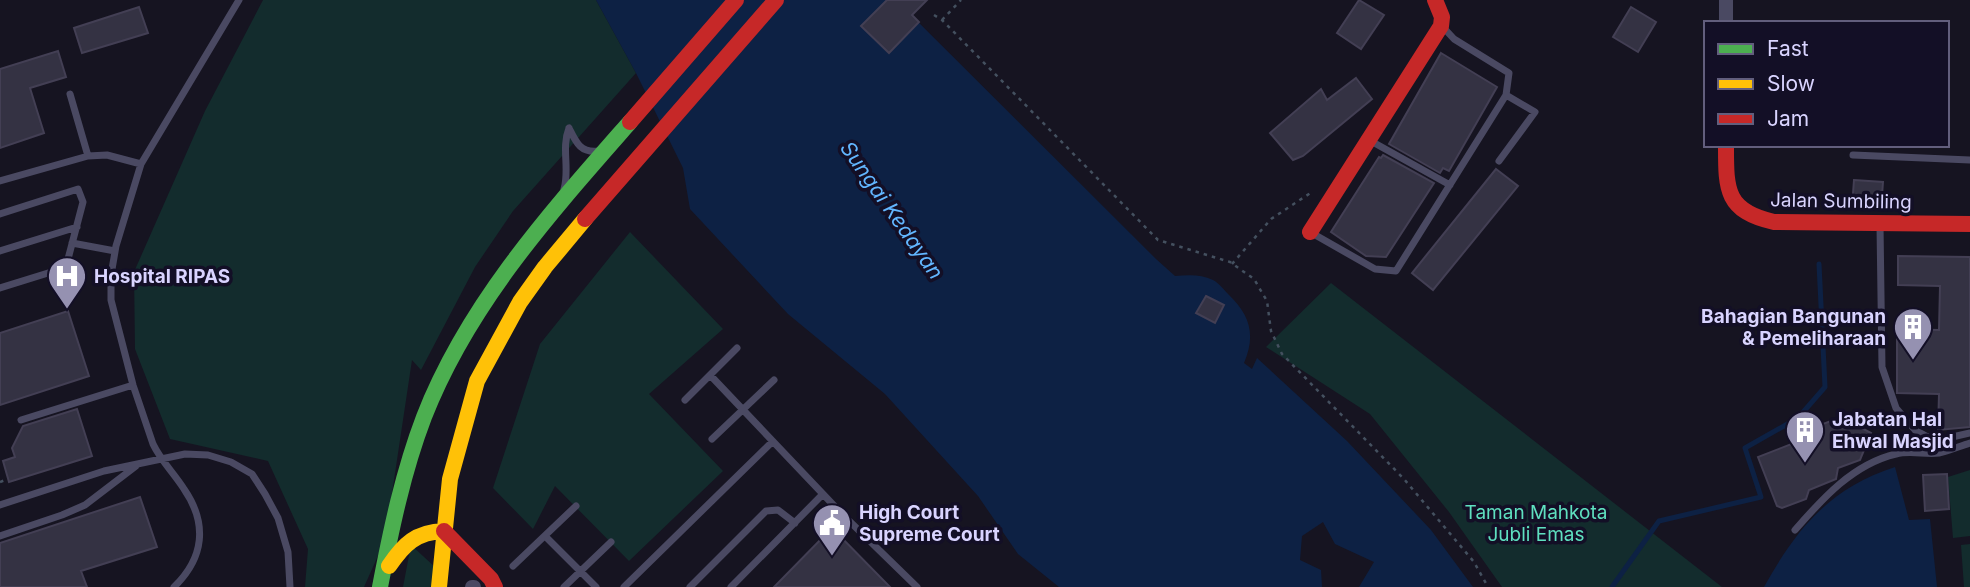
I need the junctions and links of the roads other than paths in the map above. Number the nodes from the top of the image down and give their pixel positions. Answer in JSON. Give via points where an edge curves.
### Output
{"nodes":[{"id":1,"x":239,"y":0,"type":"edge"},
{"id":2,"x":736,"y":0,"type":"edge"},
{"id":3,"x":776,"y":0,"type":"edge"},
{"id":4,"x":1435,"y":0,"type":"edge"},
{"id":5,"x":1726,"y":0,"type":"edge"},
{"id":6,"x":1726,"y":21,"type":"edge"},
{"id":7,"x":1441,"y":26,"type":"junction"},
{"id":8,"x":69,"y":94,"type":"dead end"},
{"id":9,"x":1506,"y":95,"type":"junction"},
{"id":10,"x":1369,"y":140,"type":"junction"},
{"id":11,"x":1726,"y":147,"type":"edge"},
{"id":12,"x":604,"y":151,"type":"junction"},
{"id":13,"x":1853,"y":155,"type":"dead end"},
{"id":14,"x":88,"y":156,"type":"junction"},
{"id":15,"x":1970,"y":160,"type":"edge"},
{"id":16,"x":1499,"y":161,"type":"dead end"},
{"id":17,"x":141,"y":164,"type":"junction"},
{"id":18,"x":0,"y":181,"type":"edge"},
{"id":19,"x":1450,"y":185,"type":"junction"},
{"id":20,"x":560,"y":202,"type":"junction"},
{"id":21,"x":0,"y":214,"type":"edge"},
{"id":22,"x":1880,"y":224,"type":"junction"},
{"id":23,"x":1970,"y":224,"type":"edge"},
{"id":24,"x":77,"y":227,"type":"junction"},
{"id":25,"x":1310,"y":232,"type":"joint"},
{"id":26,"x":72,"y":243,"type":"junction"},
{"id":27,"x":0,"y":251,"type":"edge"},
{"id":28,"x":115,"y":251,"type":"junction"},
{"id":29,"x":0,"y":288,"type":"edge"},
{"id":30,"x":737,"y":348,"type":"dead end"},
{"id":31,"x":710,"y":375,"type":"junction"},
{"id":32,"x":774,"y":380,"type":"dead end"},
{"id":33,"x":133,"y":385,"type":"junction"},
{"id":34,"x":685,"y":400,"type":"dead end"},
{"id":35,"x":743,"y":410,"type":"junction"},
{"id":36,"x":21,"y":420,"type":"dead end"},
{"id":37,"x":1970,"y":433,"type":"edge"},
{"id":38,"x":712,"y":439,"type":"dead end"},
{"id":39,"x":772,"y":442,"type":"junction"},
{"id":40,"x":1970,"y":443,"type":"edge"},
{"id":41,"x":160,"y":459,"type":"junction"},
{"id":42,"x":140,"y":464,"type":"junction"},
{"id":43,"x":823,"y":494,"type":"junction"},
{"id":44,"x":0,"y":505,"type":"edge"},
{"id":45,"x":576,"y":506,"type":"dead end"},
{"id":46,"x":795,"y":523,"type":"junction"},
{"id":47,"x":1795,"y":530,"type":"dead end"},
{"id":48,"x":444,"y":531,"type":"junction"},
{"id":49,"x":0,"y":536,"type":"edge"},
{"id":50,"x":545,"y":536,"type":"junction"},
{"id":51,"x":611,"y":542,"type":"dead end"},
{"id":52,"x":513,"y":566,"type":"dead end"},
{"id":53,"x":580,"y":572,"type":"junction"},
{"id":54,"x":381,"y":582,"type":"edge"},
{"id":55,"x":174,"y":587,"type":"edge"},
{"id":56,"x":290,"y":587,"type":"edge"},
{"id":57,"x":439,"y":587,"type":"edge"},
{"id":58,"x":495,"y":587,"type":"edge"},
{"id":59,"x":564,"y":587,"type":"edge"},
{"id":60,"x":596,"y":587,"type":"edge"},
{"id":61,"x":624,"y":587,"type":"edge"},
{"id":62,"x":690,"y":587,"type":"edge"},
{"id":63,"x":731,"y":587,"type":"edge"},
{"id":64,"x":917,"y":587,"type":"edge"}],
"edges":[{"from":1,"to":17,"type":"lane"},
{"from":2,"to":12,"type":"main road"},
{"from":3,"to":48,"type":"main road","via":[[644,149],[520,302],[477,381],[450,479]]},
{"from":4,"to":7,"type":"main road"},
{"from":5,"to":6,"type":"street"},
{"from":7,"to":9,"type":"lane","via":[[1509,73]]},
{"from":7,"to":10,"type":"main road"},
{"from":8,"to":14,"type":"lane"},
{"from":9,"to":16,"type":"lane","via":[[1535,112]]},
{"from":9,"to":19,"type":"lane"},
{"from":10,"to":19,"type":"lane"},
{"from":10,"to":25,"type":"main road"},
{"from":11,"to":22,"type":"main road","name":"Jalan Sumbiling","via":[[1727,185],[1735,207],[1756,220]]},
{"from":12,"to":20,"type":"main road"},
{"from":12,"to":20,"type":"lane","via":[[584,150],[569,128],[564,148],[566,183]]},
{"from":13,"to":15,"type":"lane"},
{"from":14,"to":17,"type":"lane","via":[[107,155]]},
{"from":14,"to":18,"type":"lane"},
{"from":17,"to":28,"type":"lane"},
{"from":19,"to":25,"type":"lane","via":[[1396,271],[1375,269]]},
{"from":20,"to":54,"type":"main road","via":[[496,283],[433,395],[410,457]]},
{"from":21,"to":24,"type":"lane","via":[[78,189],[83,202]]},
{"from":22,"to":23,"type":"main road","name":"Jalan Sumbiling"},
{"from":22,"to":37,"type":"lane","via":[[1882,367],[1892,400],[1915,430],[1926,436],[1939,440]]},
{"from":24,"to":26,"type":"lane"},
{"from":24,"to":27,"type":"lane"},
{"from":26,"to":28,"type":"lane"},
{"from":26,"to":29,"type":"lane","via":[[61,269]]},
{"from":28,"to":33,"type":"lane","via":[[111,300]]},
{"from":30,"to":31,"type":"lane"},
{"from":31,"to":34,"type":"lane"},
{"from":31,"to":35,"type":"lane"},
{"from":32,"to":35,"type":"lane"},
{"from":33,"to":36,"type":"lane"},
{"from":33,"to":41,"type":"lane"},
{"from":35,"to":38,"type":"lane"},
{"from":35,"to":39,"type":"lane"},
{"from":39,"to":43,"type":"lane"},
{"from":39,"to":61,"type":"lane"},
{"from":40,"to":47,"type":"lane","via":[[1938,453],[1895,454],[1868,466],[1836,485]]},
{"from":41,"to":42,"type":"lane"},
{"from":41,"to":55,"type":"lane","via":[[186,490],[201,539],[190,571]]},
{"from":41,"to":56,"type":"lane","via":[[208,455],[252,474],[278,518],[288,552]]},
{"from":42,"to":44,"type":"lane"},
{"from":42,"to":49,"type":"lane","via":[[85,505]]},
{"from":43,"to":46,"type":"lane"},
{"from":43,"to":64,"type":"lane"},
{"from":45,"to":50,"type":"lane"},
{"from":46,"to":62,"type":"lane","via":[[778,510],[766,511]]},
{"from":46,"to":63,"type":"lane"},
{"from":48,"to":54,"type":"main road","via":[[430,531],[405,542]]},
{"from":48,"to":57,"type":"main road"},
{"from":48,"to":58,"type":"main road"},
{"from":50,"to":52,"type":"lane"},
{"from":50,"to":53,"type":"lane"},
{"from":51,"to":53,"type":"lane"},
{"from":53,"to":59,"type":"lane"},
{"from":53,"to":60,"type":"lane"}]}
